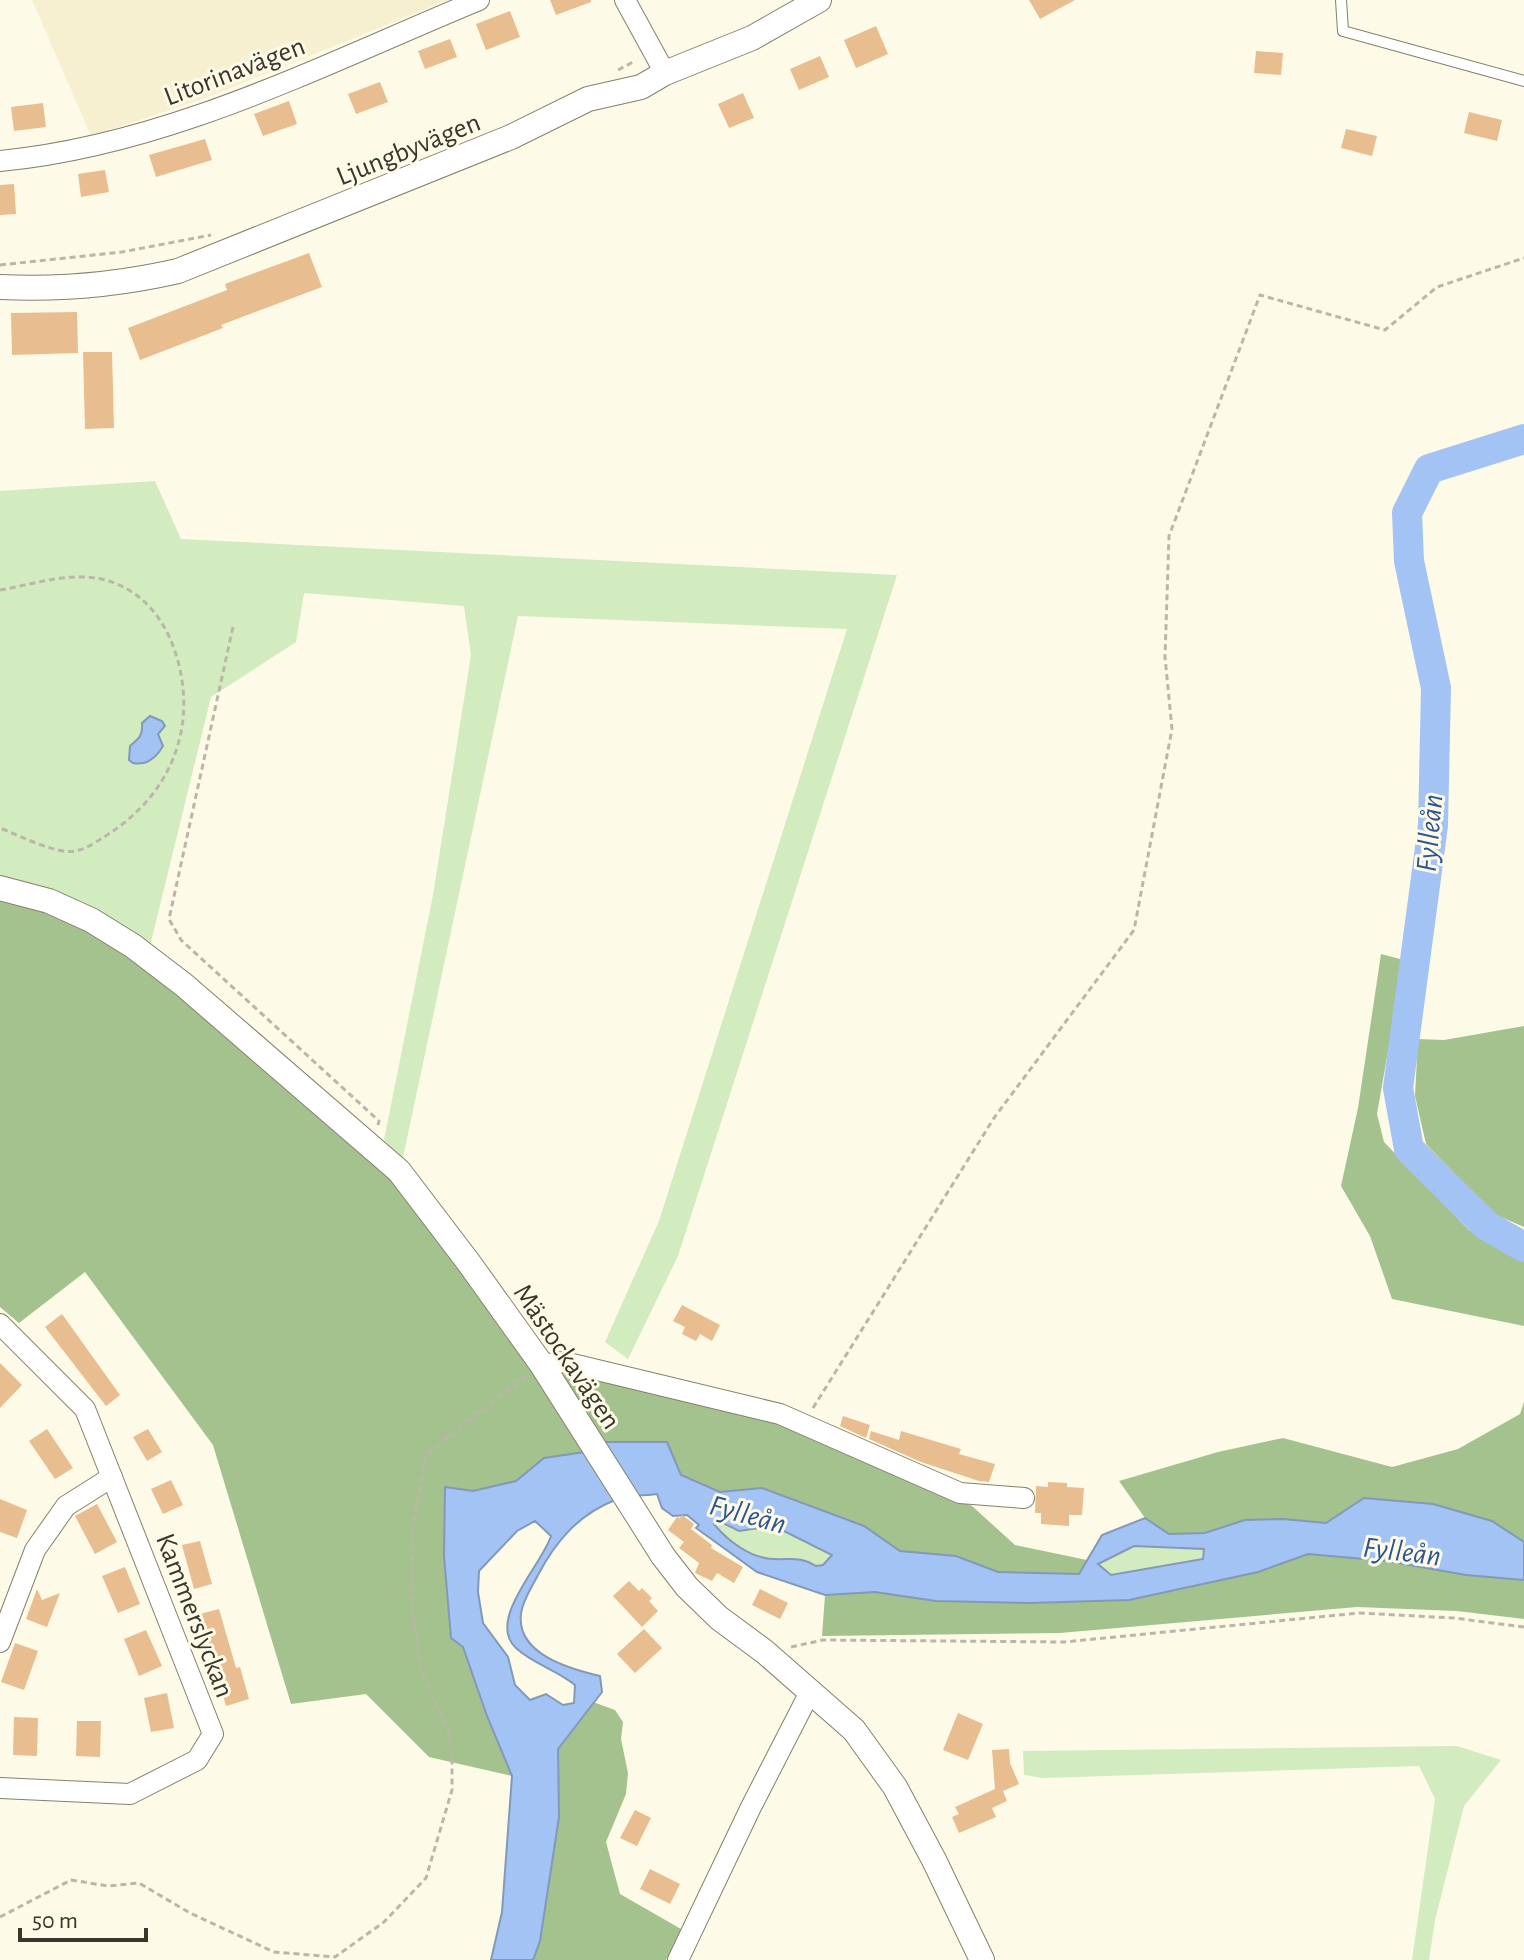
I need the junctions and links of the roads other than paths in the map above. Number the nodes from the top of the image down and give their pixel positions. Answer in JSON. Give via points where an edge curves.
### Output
{"nodes":[{"id":1,"x":479,"y":0,"type":"edge"},
{"id":2,"x":625,"y":0,"type":"edge"},
{"id":3,"x":819,"y":0,"type":"edge"},
{"id":4,"x":1341,"y":0,"type":"edge"},
{"id":5,"x":665,"y":73,"type":"junction"},
{"id":6,"x":1524,"y":81,"type":"edge"},
{"id":7,"x":0,"y":161,"type":"edge"},
{"id":8,"x":0,"y":287,"type":"edge"},
{"id":9,"x":0,"y":888,"type":"edge"},
{"id":10,"x":0,"y":1324,"type":"edge"},
{"id":11,"x":542,"y":1365,"type":"junction"},
{"id":12,"x":112,"y":1477,"type":"junction"},
{"id":13,"x":1024,"y":1498,"type":"dead end"},
{"id":14,"x":0,"y":1642,"type":"edge"},
{"id":15,"x":811,"y":1690,"type":"junction"},
{"id":16,"x":0,"y":1788,"type":"edge"},
{"id":17,"x":678,"y":1960,"type":"edge"},
{"id":18,"x":982,"y":1960,"type":"edge"}],
"edges":[{"from":1,"to":7,"type":"street","name":"Litorinavägen","via":[[192,118],[69,151]]},
{"from":2,"to":5,"type":"street"},
{"from":3,"to":5,"type":"street","name":"Ljungbyvägen","via":[[752,38]]},
{"from":4,"to":6,"type":"lane","via":[[1343,31]]},
{"from":5,"to":8,"type":"street","name":"Ljungbyvägen","via":[[641,87],[588,99],[511,137],[178,271],[70,288]]},
{"from":9,"to":11,"type":"street","name":"Mästockavägen","via":[[49,901],[133,946],[399,1171]]},
{"from":10,"to":12,"type":"street","name":"Kammerslyckan","via":[[85,1409]]},
{"from":11,"to":13,"type":"street","via":[[564,1362],[780,1414],[960,1493]]},
{"from":11,"to":15,"type":"street","name":"Mästockavägen","via":[[687,1587]]},
{"from":12,"to":14,"type":"street","via":[[66,1506],[35,1550]]},
{"from":12,"to":16,"type":"street","name":"Kammerslyckan","via":[[213,1734],[197,1760],[130,1794]]},
{"from":15,"to":17,"type":"street"},
{"from":15,"to":18,"type":"street","name":"Mästockavägen","via":[[854,1730],[895,1787]]}]}
